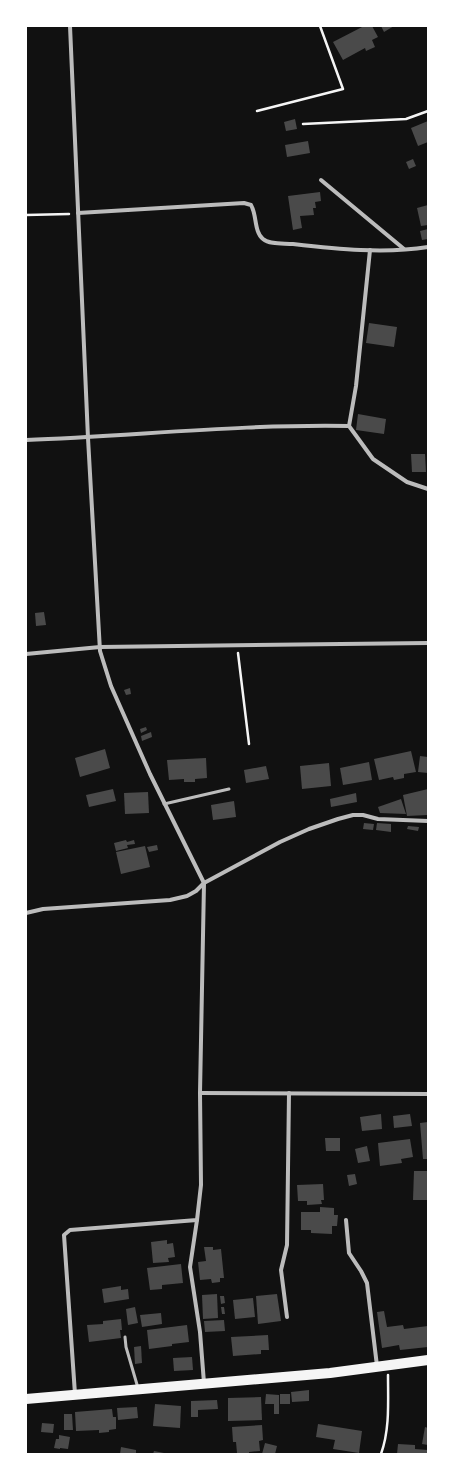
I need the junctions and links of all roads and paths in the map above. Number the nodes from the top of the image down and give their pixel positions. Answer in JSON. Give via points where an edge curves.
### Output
{"nodes":[{"id":1,"x":70,"y":26,"type":"edge"},
{"id":2,"x":320,"y":26,"type":"edge"},
{"id":3,"x":258,"y":110,"type":"dead end"},
{"id":4,"x":428,"y":111,"type":"edge"},
{"id":5,"x":303,"y":124,"type":"dead end"},
{"id":6,"x":321,"y":180,"type":"dead end"},
{"id":7,"x":78,"y":213,"type":"junction"},
{"id":8,"x":26,"y":215,"type":"edge"},
{"id":9,"x":428,"y":247,"type":"edge"},
{"id":10,"x":405,"y":249,"type":"junction"},
{"id":11,"x":370,"y":250,"type":"junction"},
{"id":12,"x":349,"y":426,"type":"junction"},
{"id":13,"x":88,"y":438,"type":"junction"},
{"id":14,"x":26,"y":440,"type":"edge"},
{"id":15,"x":428,"y":489,"type":"edge"},
{"id":16,"x":428,"y":643,"type":"edge"},
{"id":17,"x":237,"y":644,"type":"junction"},
{"id":18,"x":100,"y":647,"type":"junction"},
{"id":19,"x":26,"y":654,"type":"edge"},
{"id":20,"x":249,"y":744,"type":"dead end"},
{"id":21,"x":229,"y":789,"type":"dead end"},
{"id":22,"x":164,"y":804,"type":"junction"},
{"id":23,"x":428,"y":821,"type":"edge"},
{"id":24,"x":204,"y":883,"type":"junction"},
{"id":25,"x":26,"y":913,"type":"edge"},
{"id":26,"x":200,"y":1093,"type":"junction"},
{"id":27,"x":289,"y":1093,"type":"junction"},
{"id":28,"x":428,"y":1094,"type":"edge"},
{"id":29,"x":197,"y":1220,"type":"junction"},
{"id":30,"x":346,"y":1220,"type":"dead end"},
{"id":31,"x":286,"y":1317,"type":"dead end"},
{"id":32,"x":125,"y":1337,"type":"dead end"},
{"id":33,"x":428,"y":1360,"type":"edge"},
{"id":34,"x":388,"y":1365,"type":"junction"},
{"id":35,"x":377,"y":1366,"type":"junction"},
{"id":36,"x":204,"y":1384,"type":"junction"},
{"id":37,"x":139,"y":1389,"type":"junction"},
{"id":38,"x":75,"y":1394,"type":"junction"},
{"id":39,"x":26,"y":1399,"type":"edge"},
{"id":40,"x":381,"y":1454,"type":"edge"}],
"edges":[{"from":1,"to":7,"type":"street"},
{"from":2,"to":3,"type":"path","via":[[343,89]]},
{"from":4,"to":5,"type":"path","via":[[406,119]]},
{"from":6,"to":10,"type":"street"},
{"from":7,"to":8,"type":"path"},
{"from":7,"to":11,"type":"street","via":[[244,203],[251,205],[258,234],[268,242]]},
{"from":7,"to":13,"type":"street"},
{"from":9,"to":10,"type":"street"},
{"from":10,"to":11,"type":"street"},
{"from":11,"to":12,"type":"street","via":[[356,386]]},
{"from":12,"to":13,"type":"street","via":[[298,425]]},
{"from":12,"to":15,"type":"street","via":[[373,458],[407,482]]},
{"from":13,"to":14,"type":"street"},
{"from":13,"to":18,"type":"street"},
{"from":16,"to":17,"type":"street"},
{"from":17,"to":18,"type":"street"},
{"from":17,"to":20,"type":"path"},
{"from":18,"to":19,"type":"street"},
{"from":18,"to":22,"type":"street","via":[[111,686]]},
{"from":21,"to":22,"type":"lane"},
{"from":22,"to":24,"type":"street"},
{"from":23,"to":24,"type":"street","via":[[378,819],[363,815],[345,817],[280,842]]},
{"from":24,"to":25,"type":"street","via":[[187,896],[170,900],[43,909]]},
{"from":24,"to":26,"type":"street"},
{"from":26,"to":27,"type":"street"},
{"from":26,"to":29,"type":"street","via":[[201,1185]]},
{"from":27,"to":28,"type":"street"},
{"from":27,"to":31,"type":"street","via":[[287,1245],[281,1270]]},
{"from":29,"to":36,"type":"street","via":[[190,1267],[200,1332]]},
{"from":29,"to":38,"type":"street","via":[[70,1230],[64,1235]]},
{"from":30,"to":35,"type":"street","via":[[349,1253],[367,1283]]},
{"from":32,"to":37,"type":"lane"},
{"from":33,"to":34,"type":"main road"},
{"from":34,"to":35,"type":"main road"},
{"from":34,"to":40,"type":"path","via":[[388,1412],[385,1443]]},
{"from":35,"to":36,"type":"main road","via":[[330,1373]]},
{"from":36,"to":37,"type":"main road"},
{"from":37,"to":38,"type":"main road"},
{"from":38,"to":39,"type":"main road"}]}
